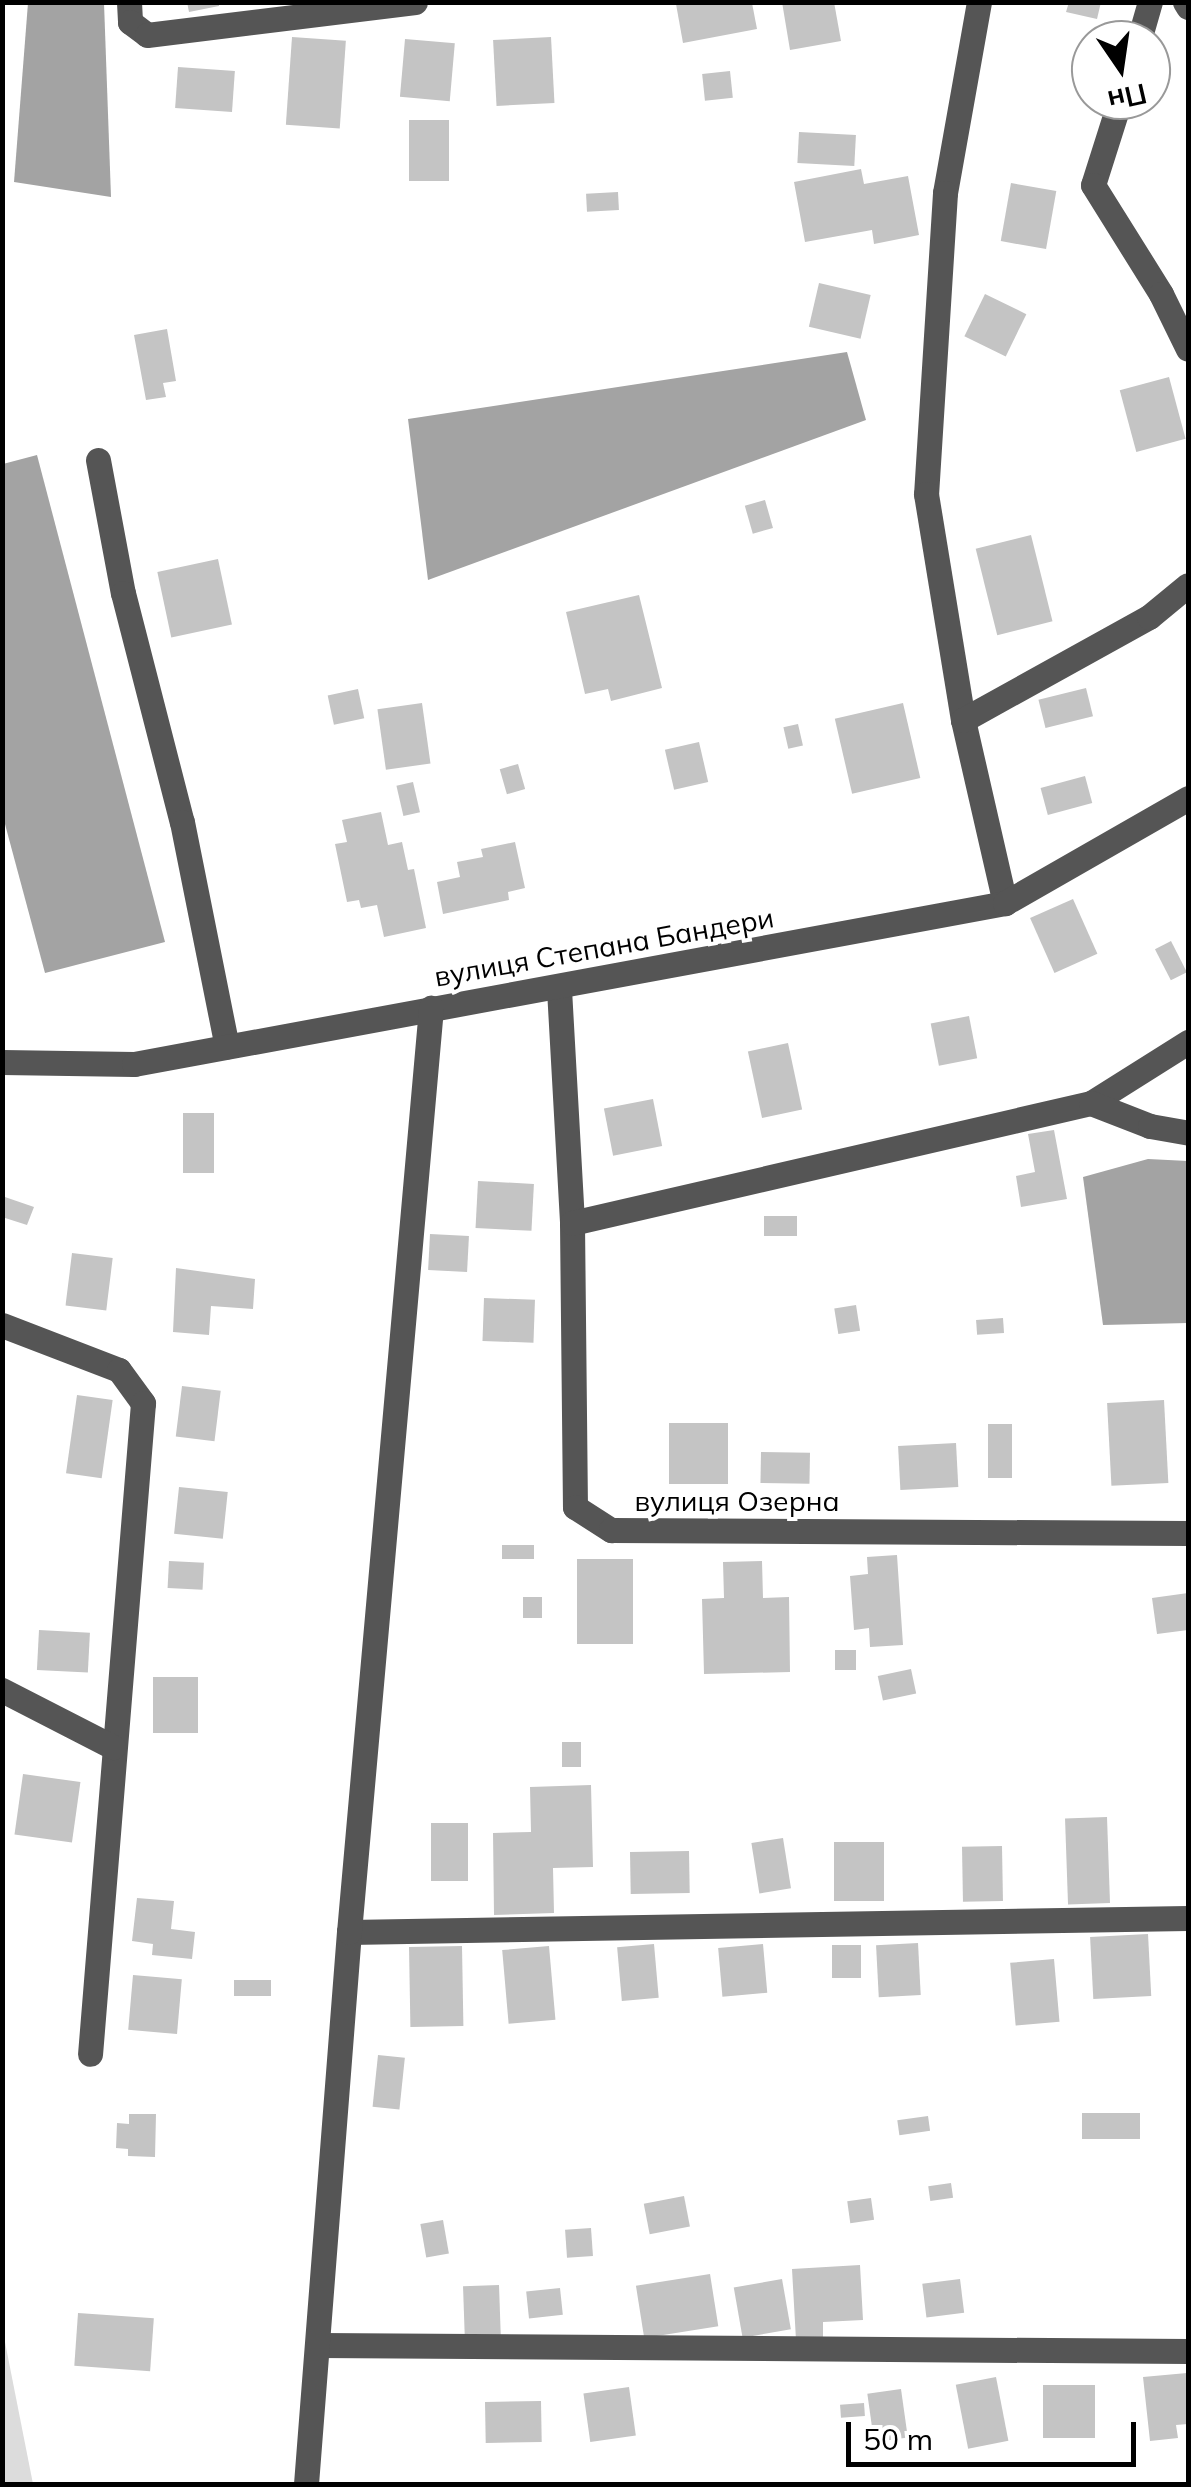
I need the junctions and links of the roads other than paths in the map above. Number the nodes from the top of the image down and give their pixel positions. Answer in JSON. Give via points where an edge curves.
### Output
{"nodes":[{"id":1,"x":128,"y":2,"type":"edge"},
{"id":2,"x":415,"y":2,"type":"edge"},
{"id":3,"x":979,"y":2,"type":"edge"},
{"id":4,"x":1114,"y":120,"type":"edge"},
{"id":5,"x":1188,"y":350,"type":"edge"},
{"id":6,"x":98,"y":460,"type":"dead end"},
{"id":7,"x":1188,"y":584,"type":"edge"},
{"id":8,"x":962,"y":720,"type":"junction"},
{"id":9,"x":1188,"y":798,"type":"edge"},
{"id":10,"x":1005,"y":904,"type":"junction"},
{"id":11,"x":560,"y":988,"type":"junction"},
{"id":12,"x":431,"y":1008,"type":"junction"},
{"id":13,"x":1188,"y":1042,"type":"edge"},
{"id":14,"x":228,"y":1047,"type":"junction"},
{"id":15,"x":2,"y":1062,"type":"edge"},
{"id":16,"x":1091,"y":1102,"type":"junction"},
{"id":17,"x":1188,"y":1134,"type":"edge"},
{"id":18,"x":572,"y":1223,"type":"junction"},
{"id":19,"x":2,"y":1325,"type":"edge"},
{"id":20,"x":1188,"y":1533,"type":"edge"},
{"id":21,"x":2,"y":1690,"type":"edge"},
{"id":22,"x":113,"y":1747,"type":"junction"},
{"id":23,"x":1188,"y":1918,"type":"edge"},
{"id":24,"x":349,"y":1932,"type":"junction"},
{"id":25,"x":90,"y":2054,"type":"dead end"},
{"id":26,"x":319,"y":2346,"type":"junction"},
{"id":27,"x":1188,"y":2350,"type":"edge"},
{"id":28,"x":306,"y":2484,"type":"edge"}],
"edges":[{"from":1,"to":2,"type":"street","via":[[130,22],[146,35]]},
{"from":3,"to":8,"type":"street","via":[[945,193],[926,494]]},
{"from":4,"to":5,"type":"street","via":[[1093,185]]},
{"from":6,"to":14,"type":"street"},
{"from":7,"to":8,"type":"street","via":[[1149,617]]},
{"from":8,"to":10,"type":"street"},
{"from":9,"to":10,"type":"street","name":"вулиця Степана Бандери"},
{"from":10,"to":11,"type":"street","name":"вулиця Степана Бандери"},
{"from":11,"to":12,"type":"street","name":"вулиця Степана Бандери"},
{"from":11,"to":18,"type":"street","name":"вулиця Озерна"},
{"from":12,"to":14,"type":"street","name":"вулиця Степана Бандери"},
{"from":12,"to":24,"type":"street"},
{"from":13,"to":16,"type":"street"},
{"from":14,"to":15,"type":"street","name":"вулиця Степана Бандери","via":[[134,1064]]},
{"from":16,"to":17,"type":"street"},
{"from":16,"to":18,"type":"street"},
{"from":18,"to":20,"type":"street","name":"вулиця Озерна","via":[[574,1507],[612,1530]]},
{"from":19,"to":22,"type":"street","via":[[119,1370],[143,1402]]},
{"from":21,"to":22,"type":"street"},
{"from":22,"to":25,"type":"street"},
{"from":23,"to":24,"type":"street"},
{"from":24,"to":26,"type":"street"},
{"from":26,"to":27,"type":"street"},
{"from":26,"to":28,"type":"street"}]}
